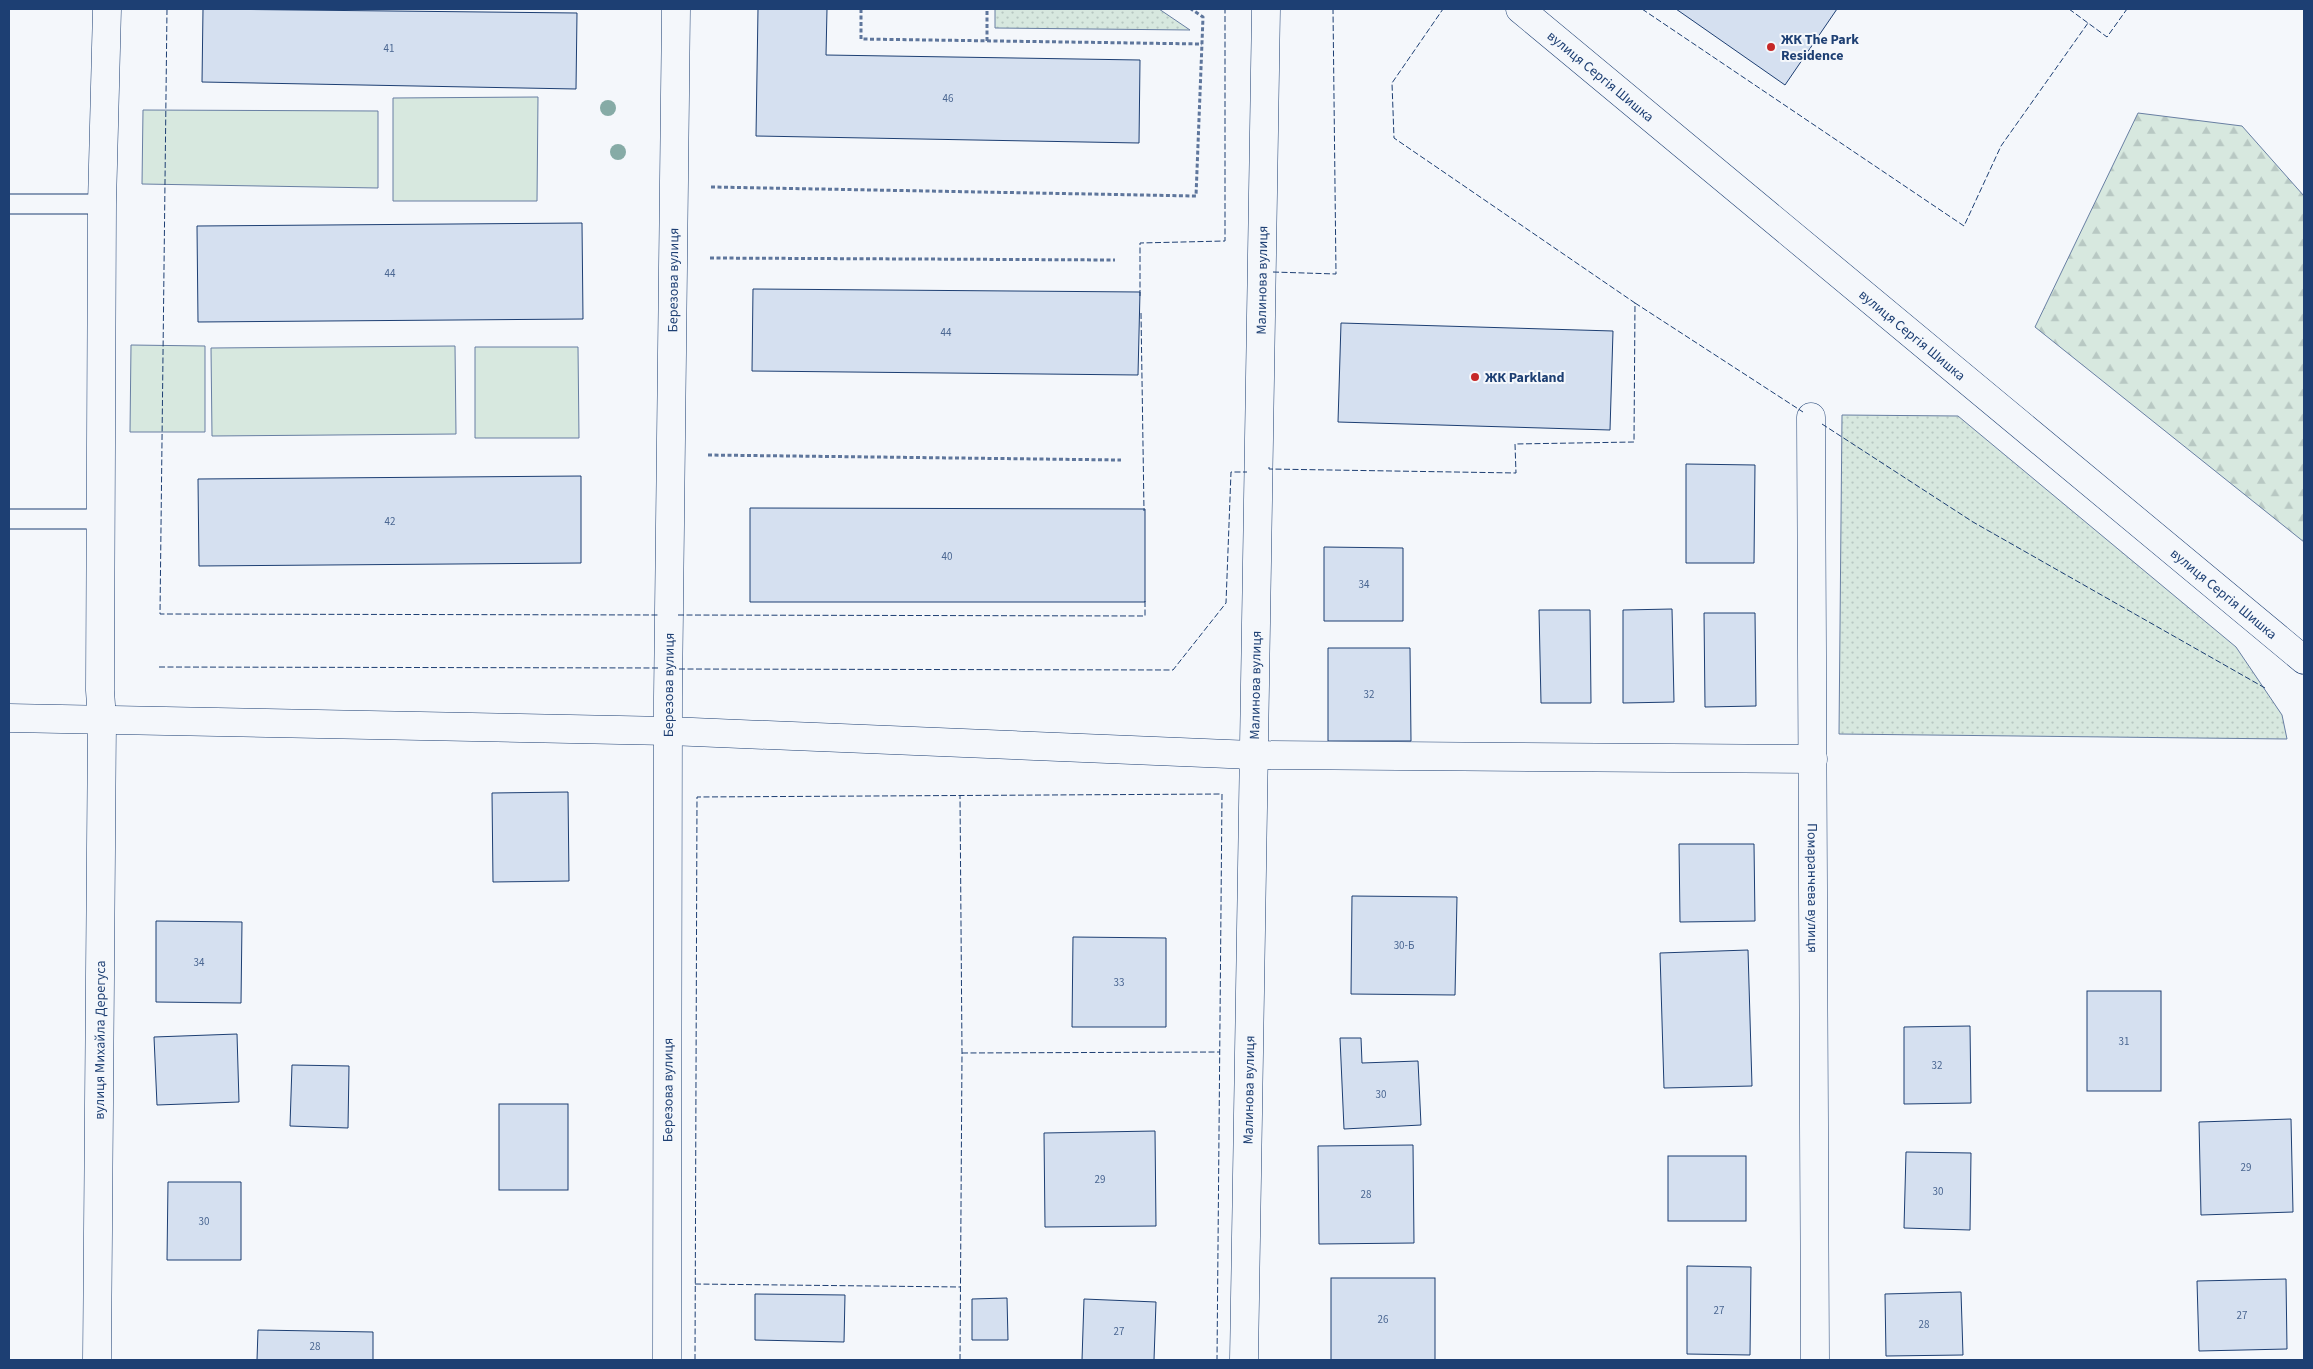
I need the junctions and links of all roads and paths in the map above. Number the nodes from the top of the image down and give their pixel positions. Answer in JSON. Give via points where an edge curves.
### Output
{"nodes":[{"id":1,"x":107,"y":9,"type":"edge"},
{"id":2,"x":676,"y":9,"type":"edge"},
{"id":3,"x":861,"y":9,"type":"edge"},
{"id":4,"x":987,"y":9,"type":"edge"},
{"id":5,"x":1190,"y":9,"type":"edge"},
{"id":6,"x":1266,"y":9,"type":"edge"},
{"id":7,"x":1520,"y":9,"type":"edge"},
{"id":8,"x":987,"y":41,"type":"junction"},
{"id":9,"x":1202,"y":44,"type":"junction"},
{"id":10,"x":710,"y":177,"type":"dead end"},
{"id":11,"x":9,"y":204,"type":"edge"},
{"id":12,"x":102,"y":204,"type":"junction"},
{"id":13,"x":710,"y":258,"type":"dead end"},
{"id":14,"x":1115,"y":260,"type":"dead end"},
{"id":15,"x":1811,"y":417,"type":"dead end"},
{"id":16,"x":707,"y":455,"type":"dead end"},
{"id":17,"x":1121,"y":460,"type":"dead end"},
{"id":18,"x":9,"y":519,"type":"edge"},
{"id":19,"x":101,"y":519,"type":"junction"},
{"id":20,"x":2304,"y":660,"type":"edge"},
{"id":21,"x":9,"y":718,"type":"edge"},
{"id":22,"x":102,"y":721,"type":"junction"},
{"id":23,"x":669,"y":731,"type":"junction"},
{"id":24,"x":1253,"y":755,"type":"junction"},
{"id":25,"x":1813,"y":759,"type":"junction"},
{"id":26,"x":97,"y":1360,"type":"edge"},
{"id":27,"x":667,"y":1360,"type":"edge"},
{"id":28,"x":1244,"y":1360,"type":"edge"},
{"id":29,"x":1815,"y":1360,"type":"edge"}],
"edges":[{"from":1,"to":12,"type":"street","name":"вулиця Михайла Дерегуса"},
{"from":2,"to":23,"type":"street","name":"Березова вулиця"},
{"from":3,"to":8,"type":"path","via":[[861,39]]},
{"from":4,"to":8,"type":"path"},
{"from":5,"to":9,"type":"path","via":[[1203,18]]},
{"from":6,"to":24,"type":"street","name":"Малинова вулиця"},
{"from":7,"to":20,"type":"street","name":"вулиця Сергія Шишка"},
{"from":8,"to":9,"type":"path"},
{"from":9,"to":10,"type":"path","via":[[1196,196],[710,187]]},
{"from":11,"to":12,"type":"lane"},
{"from":12,"to":19,"type":"street","name":"вулиця Михайла Дерегуса"},
{"from":13,"to":14,"type":"path"},
{"from":15,"to":25,"type":"street","name":"Помаранчева вулиця"},
{"from":16,"to":17,"type":"path"},
{"from":18,"to":19,"type":"lane"},
{"from":19,"to":22,"type":"street","name":"вулиця Михайла Дерегуса"},
{"from":21,"to":22,"type":"street"},
{"from":22,"to":23,"type":"street"},
{"from":22,"to":26,"type":"street","name":"вулиця Михайла Дерегуса"},
{"from":23,"to":24,"type":"street"},
{"from":23,"to":27,"type":"street","name":"Березова вулиця"},
{"from":24,"to":25,"type":"street"},
{"from":24,"to":28,"type":"street","name":"Малинова вулиця"},
{"from":25,"to":29,"type":"street","name":"Помаранчева вулиця"}]}
